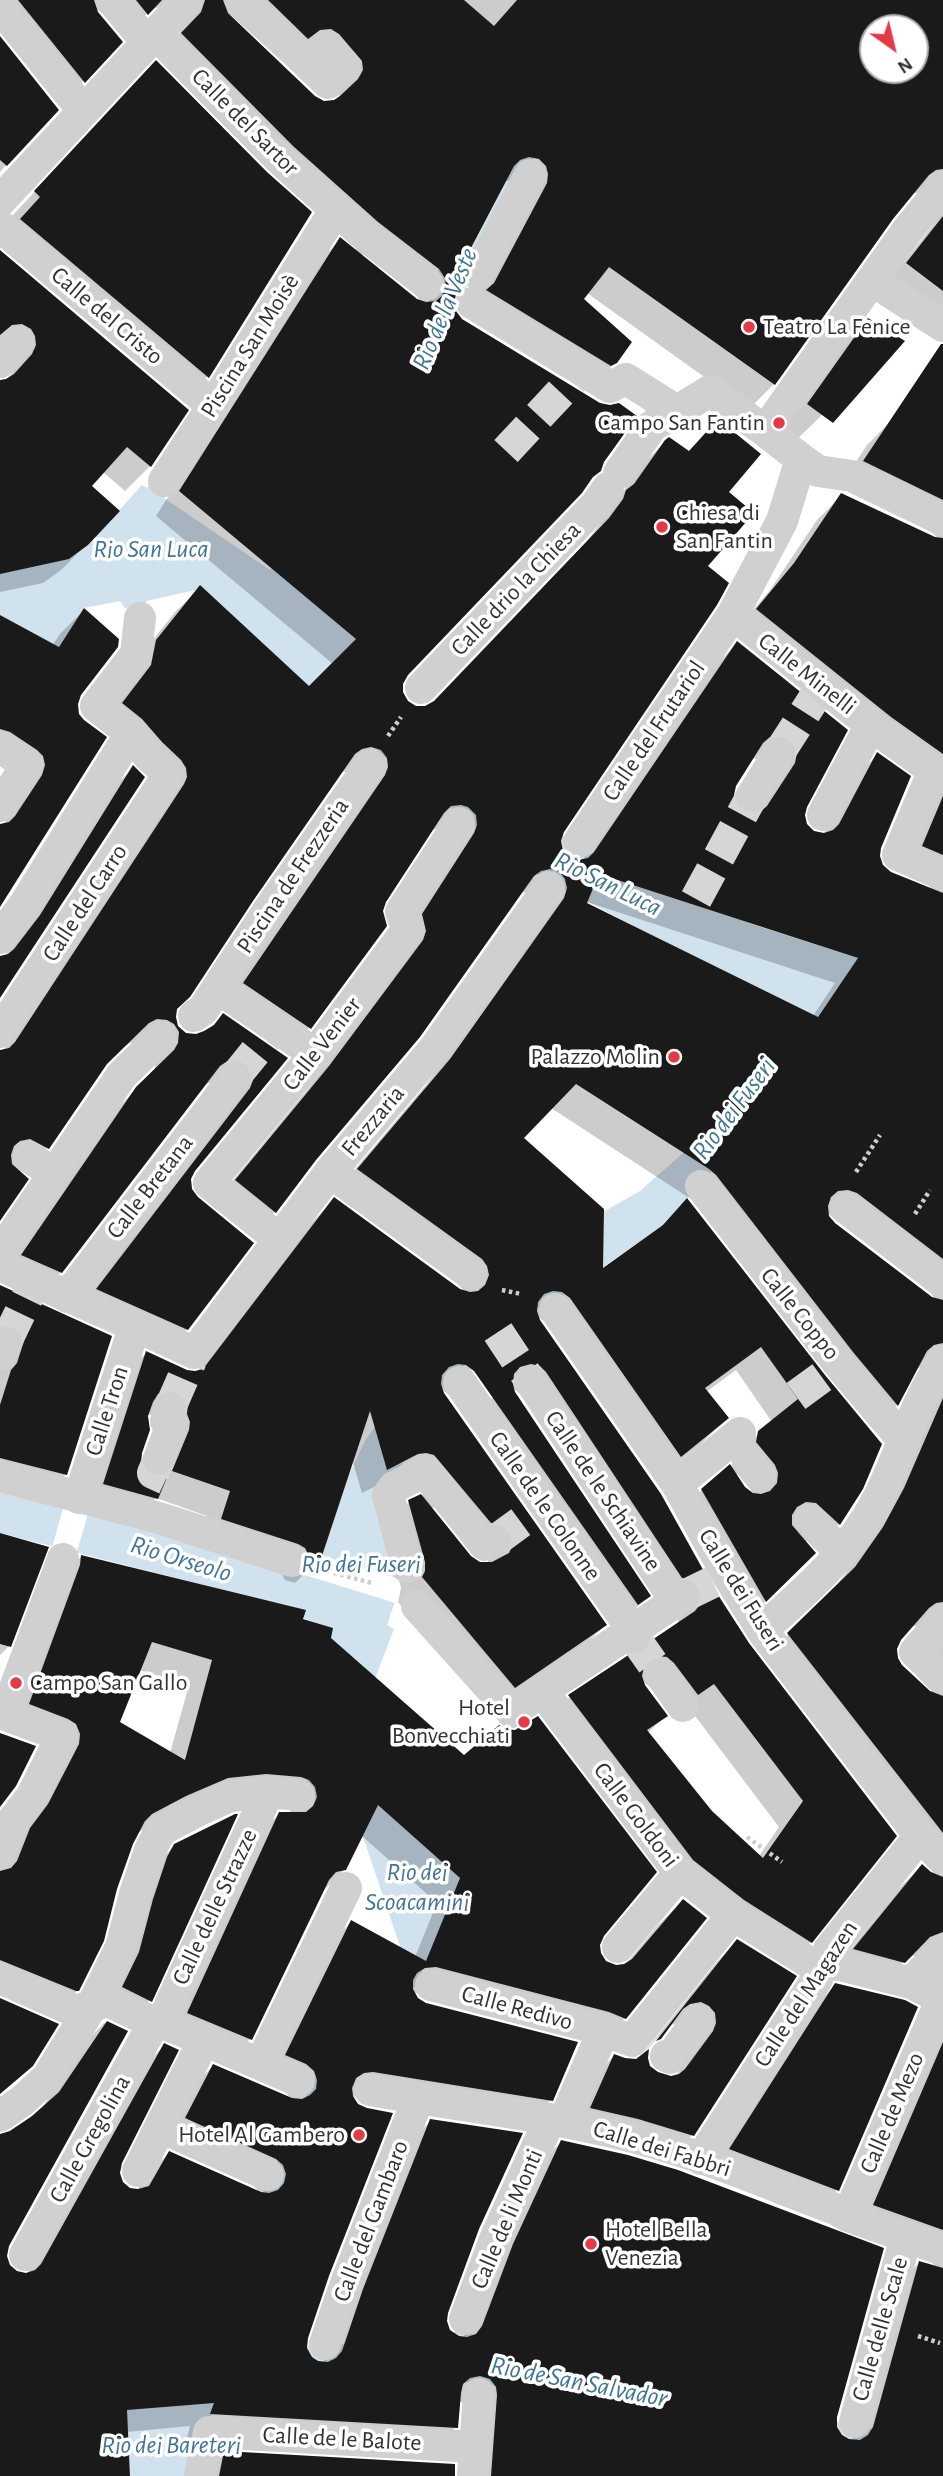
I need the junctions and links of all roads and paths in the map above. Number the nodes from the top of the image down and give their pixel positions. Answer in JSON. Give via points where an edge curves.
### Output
{"nodes":[{"id":1,"x":112,"y":0,"type":"edge"},
{"id":2,"x":187,"y":0,"type":"edge"},
{"id":3,"x":241,"y":0,"type":"edge"},
{"id":4,"x":0,"y":7,"type":"edge"},
{"id":5,"x":151,"y":37,"type":"junction"},
{"id":6,"x":309,"y":65,"type":"dead end"},
{"id":7,"x":83,"y":110,"type":"junction"},
{"id":8,"x":530,"y":175,"type":"dead end"},
{"id":9,"x":943,"y":187,"type":"edge"},
{"id":10,"x":0,"y":201,"type":"edge"},
{"id":11,"x":336,"y":209,"type":"junction"},
{"id":12,"x":0,"y":226,"type":"edge"},
{"id":13,"x":873,"y":281,"type":"junction"},
{"id":14,"x":428,"y":284,"type":"dead end"},
{"id":15,"x":943,"y":326,"type":"edge"},
{"id":16,"x":213,"y":406,"type":"junction"},
{"id":17,"x":665,"y":419,"type":"junction"},
{"id":18,"x":765,"y":430,"type":"junction"},
{"id":19,"x":801,"y":459,"type":"junction"},
{"id":20,"x":164,"y":481,"type":"dead end"},
{"id":21,"x":943,"y":520,"type":"edge"},
{"id":22,"x":140,"y":618,"type":"dead end"},
{"id":23,"x":735,"y":619,"type":"junction"},
{"id":24,"x":421,"y":688,"type":"dead end"},
{"id":25,"x":871,"y":725,"type":"junction"},
{"id":26,"x":131,"y":733,"type":"junction"},
{"id":27,"x":0,"y":747,"type":"edge"},
{"id":28,"x":779,"y":752,"type":"tunnel mouth"},
{"id":29,"x":938,"y":760,"type":"edge"},
{"id":30,"x":370,"y":765,"type":"dead end"},
{"id":31,"x":752,"y":796,"type":"tunnel mouth"},
{"id":32,"x":7,"y":797,"type":"edge"},
{"id":33,"x":823,"y":815,"type":"dead end"},
{"id":34,"x":458,"y":822,"type":"dead end"},
{"id":35,"x":579,"y":842,"type":"dead end"},
{"id":36,"x":943,"y":874,"type":"edge"},
{"id":37,"x":549,"y":887,"type":"dead end"},
{"id":38,"x":0,"y":938,"type":"edge"},
{"id":39,"x":218,"y":988,"type":"junction"},
{"id":40,"x":194,"y":1016,"type":"dead end"},
{"id":41,"x":0,"y":1032,"type":"edge"},
{"id":42,"x":161,"y":1037,"type":"dead end"},
{"id":43,"x":315,"y":1054,"type":"junction"},
{"id":44,"x":235,"y":1077,"type":"tunnel mouth"},
{"id":45,"x":330,"y":1172,"type":"junction"},
{"id":46,"x":701,"y":1186,"type":"dead end"},
{"id":47,"x":846,"y":1208,"type":"dead end"},
{"id":48,"x":279,"y":1239,"type":"junction"},
{"id":49,"x":0,"y":1253,"type":"edge"},
{"id":50,"x":0,"y":1265,"type":"edge"},
{"id":51,"x":471,"y":1275,"type":"dead end"},
{"id":52,"x":943,"y":1282,"type":"edge"},
{"id":53,"x":67,"y":1297,"type":"junction"},
{"id":54,"x":555,"y":1309,"type":"dead end"},
{"id":55,"x":135,"y":1325,"type":"junction"},
{"id":56,"x":943,"y":1361,"type":"edge"},
{"id":57,"x":459,"y":1382,"type":"dead end"},
{"id":58,"x":531,"y":1382,"type":"tunnel mouth"},
{"id":59,"x":170,"y":1408,"type":"tunnel mouth"},
{"id":60,"x":903,"y":1440,"type":"junction"},
{"id":61,"x":744,"y":1450,"type":"dead end"},
{"id":62,"x":159,"y":1459,"type":"tunnel mouth"},
{"id":63,"x":0,"y":1476,"type":"edge"},
{"id":64,"x":677,"y":1484,"type":"junction"},
{"id":65,"x":79,"y":1498,"type":"junction"},
{"id":66,"x":810,"y":1520,"type":"dead end"},
{"id":67,"x":495,"y":1541,"type":"dead end"},
{"id":68,"x":842,"y":1554,"type":"junction"},
{"id":69,"x":63,"y":1559,"type":"dead end"},
{"id":70,"x":292,"y":1561,"type":"joint"},
{"id":71,"x":407,"y":1567,"type":"dead end"},
{"id":72,"x":373,"y":1583,"type":"dead end"},
{"id":73,"x":417,"y":1606,"type":"dead end"},
{"id":74,"x":943,"y":1620,"type":"edge"},
{"id":75,"x":762,"y":1630,"type":"junction"},
{"id":76,"x":632,"y":1634,"type":"junction"},
{"id":77,"x":660,"y":1674,"type":"tunnel mouth"},
{"id":78,"x":943,"y":1678,"type":"edge"},
{"id":79,"x":542,"y":1691,"type":"junction"},
{"id":80,"x":683,"y":1706,"type":"dead end"},
{"id":81,"x":3,"y":1714,"type":"edge"},
{"id":82,"x":268,"y":1792,"type":"junction"},
{"id":83,"x":299,"y":1795,"type":"dead end"},
{"id":84,"x":920,"y":1836,"type":"junction"},
{"id":85,"x":747,"y":1837,"type":"dead end"},
{"id":86,"x":0,"y":1853,"type":"edge"},
{"id":87,"x":943,"y":1859,"type":"edge"},
{"id":88,"x":782,"y":1862,"type":"dead end"},
{"id":89,"x":680,"y":1873,"type":"junction"},
{"id":90,"x":346,"y":1888,"type":"dead end"},
{"id":91,"x":733,"y":1915,"type":"junction"},
{"id":92,"x":618,"y":1947,"type":"dead end"},
{"id":93,"x":943,"y":1950,"type":"edge"},
{"id":94,"x":824,"y":1963,"type":"junction"},
{"id":95,"x":0,"y":1978,"type":"edge"},
{"id":96,"x":431,"y":1985,"type":"dead end"},
{"id":97,"x":934,"y":1991,"type":"edge"},
{"id":98,"x":92,"y":2006,"type":"junction"},
{"id":99,"x":698,"y":2020,"type":"dead end"},
{"id":100,"x":158,"y":2023,"type":"junction"},
{"id":101,"x":204,"y":2039,"type":"junction"},
{"id":102,"x":635,"y":2043,"type":"junction"},
{"id":103,"x":261,"y":2063,"type":"junction"},
{"id":104,"x":299,"y":2081,"type":"dead end"},
{"id":105,"x":370,"y":2090,"type":"dead end"},
{"id":106,"x":418,"y":2099,"type":"junction"},
{"id":107,"x":0,"y":2116,"type":"edge"},
{"id":108,"x":557,"y":2120,"type":"junction"},
{"id":109,"x":160,"y":2127,"type":"junction"},
{"id":110,"x":701,"y":2159,"type":"junction"},
{"id":111,"x":138,"y":2171,"type":"dead end"},
{"id":112,"x":268,"y":2175,"type":"dead end"},
{"id":113,"x":848,"y":2216,"type":"junction"},
{"id":114,"x":906,"y":2237,"type":"junction"},
{"id":115,"x":943,"y":2249,"type":"edge"},
{"id":116,"x":25,"y":2255,"type":"dead end"},
{"id":117,"x":465,"y":2319,"type":"dead end"},
{"id":118,"x":914,"y":2335,"type":"dead end"},
{"id":119,"x":940,"y":2343,"type":"dead end"},
{"id":120,"x":325,"y":2344,"type":"dead end"},
{"id":121,"x":479,"y":2394,"type":"dead end"},
{"id":122,"x":855,"y":2422,"type":"dead end"},
{"id":123,"x":474,"y":2462,"type":"edge"},
{"id":124,"x":200,"y":2476,"type":"edge"}],
"edges":[{"from":1,"to":5,"type":"street","name":"Calle del Sartor"},
{"from":2,"to":5,"type":"street"},
{"from":3,"to":6,"type":"street"},
{"from":4,"to":7,"type":"street"},
{"from":5,"to":7,"type":"street"},
{"from":5,"to":11,"type":"street","name":"Calle del Sartor"},
{"from":7,"to":10,"type":"street"},
{"from":8,"to":17,"type":"street","via":[[475,288],[579,373],[610,387],[626,379]]},
{"from":9,"to":13,"type":"street"},
{"from":11,"to":14,"type":"street","name":"Calle del Sartor"},
{"from":11,"to":16,"type":"street","name":"Piscina San Moisè"},
{"from":12,"to":16,"type":"street","name":"Calle del Cristo"},
{"from":13,"to":15,"type":"street"},
{"from":13,"to":18,"type":"street"},
{"from":16,"to":20,"type":"street","name":"Piscina San Moisè"},
{"from":17,"to":18,"type":"street","via":[[710,391]]},
{"from":17,"to":24,"type":"street","name":"Calle drio la Chiesa","via":[[596,505]]},
{"from":18,"to":19,"type":"street"},
{"from":19,"to":21,"type":"street","via":[[818,471],[852,476]]},
{"from":19,"to":23,"type":"street","via":[[782,521]]},
{"from":22,"to":26,"type":"street","via":[[136,654],[96,706]]},
{"from":23,"to":25,"type":"street","name":"Calle Minelli"},
{"from":23,"to":35,"type":"street","name":"Calle del Frutariol"},
{"from":25,"to":29,"type":"street","name":"Calle Minelli"},
{"from":25,"to":33,"type":"street","name":"Calle Minelli"},
{"from":26,"to":38,"type":"street"},
{"from":26,"to":41,"type":"street","name":"Calle del Carro","via":[[169,774]]},
{"from":27,"to":32,"type":"street","via":[[27,765]]},
{"from":28,"to":31,"type":"street"},
{"from":29,"to":36,"type":"street","name":"Calle Minelli","via":[[898,855]]},
{"from":30,"to":39,"type":"street","name":"Piscina de Frezzeria"},
{"from":34,"to":43,"type":"street","name":"Calle Venier","via":[[401,912],[408,929]]},
{"from":37,"to":45,"type":"street","name":"Frezzaria","via":[[435,1048]]},
{"from":39,"to":40,"type":"street","name":"Piscina de Frezzeria"},
{"from":39,"to":43,"type":"street"},
{"from":42,"to":49,"type":"street","via":[[41,1166]]},
{"from":43,"to":48,"type":"street","name":"Calle Venier","via":[[209,1183]]},
{"from":44,"to":53,"type":"street","name":"Calle Bretana"},
{"from":45,"to":48,"type":"street","name":"Frezzaria"},
{"from":45,"to":51,"type":"street"},
{"from":46,"to":60,"type":"street","name":"Calle Coppo","via":[[842,1372]]},
{"from":47,"to":52,"type":"street"},
{"from":48,"to":55,"type":"street","name":"Frezzaria","via":[[193,1356]]},
{"from":50,"to":53,"type":"street","name":"Frezzaria"},
{"from":53,"to":55,"type":"street","name":"Frezzaria"},
{"from":54,"to":64,"type":"street","name":"Calle dei Fuseri"},
{"from":55,"to":65,"type":"street","name":"Calle Tron"},
{"from":56,"to":60,"type":"street"},
{"from":57,"to":76,"type":"street","name":"Calle de le Colonne"},
{"from":58,"to":76,"type":"street","name":"Calle de le Schiavine","via":[[680,1598]]},
{"from":59,"to":62,"type":"street","via":[[166,1421],[172,1424]]},
{"from":60,"to":68,"type":"street","via":[[878,1499]]},
{"from":61,"to":64,"type":"street"},
{"from":63,"to":65,"type":"street"},
{"from":64,"to":75,"type":"street","name":"Calle dei Fuseri","via":[[724,1576]]},
{"from":65,"to":70,"type":"street","via":[[160,1514]]},
{"from":66,"to":68,"type":"street"},
{"from":67,"to":71,"type":"street","via":[[485,1545],[426,1471],[394,1487],[388,1495]]},
{"from":68,"to":75,"type":"street"},
{"from":69,"to":81,"type":"street"},
{"from":70,"to":72,"type":"path"},
{"from":73,"to":79,"type":"street","via":[[512,1712]]},
{"from":74,"to":78,"type":"street","via":[[915,1652]]},
{"from":75,"to":84,"type":"street","name":"Calle dei Fuseri"},
{"from":76,"to":79,"type":"street"},
{"from":77,"to":80,"type":"street"},
{"from":79,"to":89,"type":"street","name":"Calle Goldoni"},
{"from":81,"to":86,"type":"street","via":[[61,1736]]},
{"from":82,"to":83,"type":"street"},
{"from":82,"to":98,"type":"street","via":[[230,1796],[161,1830],[146,1861],[121,1947]]},
{"from":82,"to":100,"type":"street","name":"Calle delle Strazze"},
{"from":84,"to":87,"type":"street","name":"Calle dei Fuseri"},
{"from":84,"to":94,"type":"street","name":"Calle del Magazen","via":[[829,1950]]},
{"from":85,"to":88,"type":"path"},
{"from":89,"to":91,"type":"street","name":"Calle Goldoni"},
{"from":89,"to":92,"type":"street"},
{"from":90,"to":103,"type":"street"},
{"from":91,"to":94,"type":"street","name":"Calle Goldoni","via":[[810,1963]]},
{"from":91,"to":102,"type":"street"},
{"from":93,"to":97,"type":"street"},
{"from":94,"to":97,"type":"street","name":"Calle Goldoni"},
{"from":94,"to":110,"type":"street","name":"Calle del Magazen"},
{"from":95,"to":98,"type":"street","via":[[75,2011]]},
{"from":96,"to":102,"type":"street","name":"Calle Redivo"},
{"from":97,"to":113,"type":"street","name":"Calle de Mezo"},
{"from":98,"to":100,"type":"street","via":[[108,2001]]},
{"from":98,"to":107,"type":"street","via":[[47,2078]]},
{"from":99,"to":102,"type":"street","via":[[670,2058]]},
{"from":100,"to":101,"type":"street"},
{"from":100,"to":116,"type":"street","name":"Calle Gregolina"},
{"from":101,"to":103,"type":"street"},
{"from":101,"to":109,"type":"street"},
{"from":102,"to":108,"type":"street","name":"Calle de li Monti"},
{"from":103,"to":104,"type":"street"},
{"from":105,"to":106,"type":"street","name":"Calle dei Fabbri"},
{"from":106,"to":108,"type":"street","name":"Calle dei Fabbri"},
{"from":106,"to":120,"type":"street","name":"Calle del Gambaro"},
{"from":108,"to":110,"type":"street","name":"Calle dei Fabbri","via":[[634,2137]]},
{"from":108,"to":117,"type":"street","name":"Calle de li Monti","via":[[496,2237]]},
{"from":109,"to":111,"type":"street"},
{"from":109,"to":112,"type":"street"},
{"from":110,"to":113,"type":"street","name":"Calle dei Fabbri"},
{"from":113,"to":114,"type":"street","name":"Calle dei Fabbri"},
{"from":114,"to":115,"type":"street","name":"Calle dei Fabbri"},
{"from":114,"to":122,"type":"street","name":"Calle delle Scale"},
{"from":118,"to":119,"type":"path"},
{"from":121,"to":123,"type":"street","name":"Calle de le Balote"},
{"from":123,"to":124,"type":"street","name":"Calle de le Balote","via":[[209,2432]]}]}
